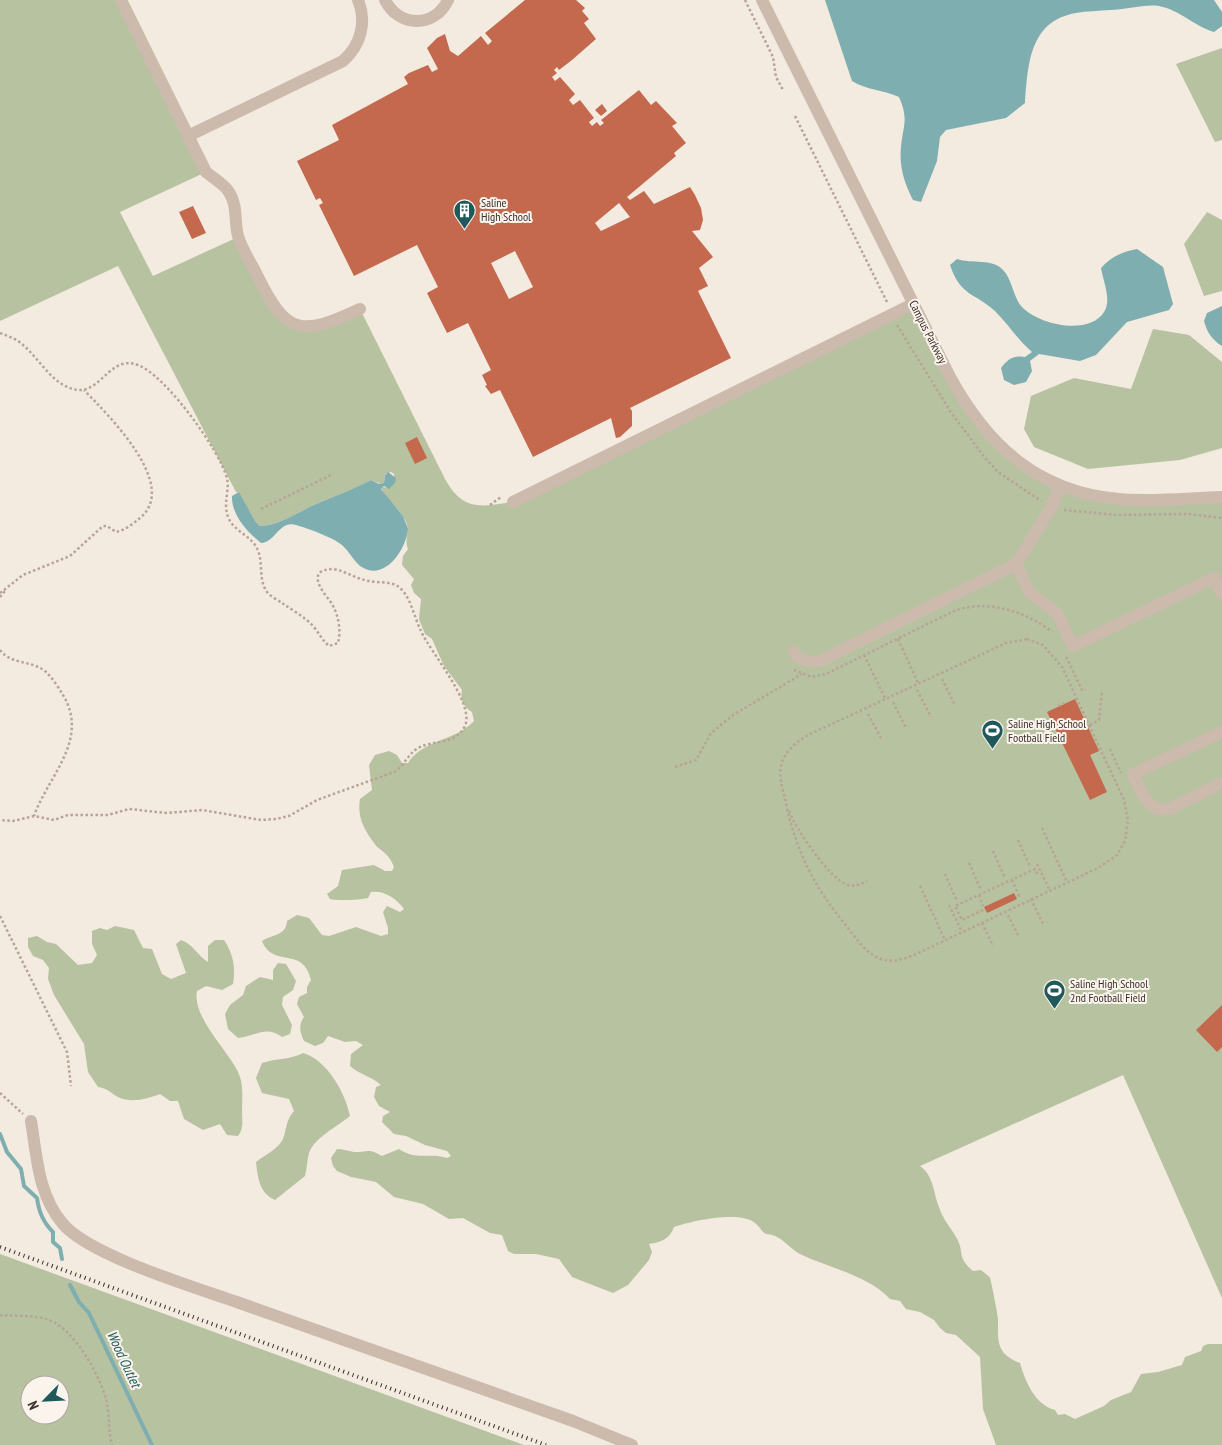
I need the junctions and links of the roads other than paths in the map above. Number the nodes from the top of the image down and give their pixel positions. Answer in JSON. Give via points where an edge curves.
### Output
{"nodes":[{"id":1,"x":120,"y":0,"type":"edge"},
{"id":2,"x":358,"y":0,"type":"edge"},
{"id":3,"x":385,"y":0,"type":"edge"},
{"id":4,"x":448,"y":0,"type":"edge"},
{"id":5,"x":762,"y":0,"type":"edge"},
{"id":6,"x":188,"y":136,"type":"junction"},
{"id":7,"x":914,"y":304,"type":"junction"},
{"id":8,"x":360,"y":309,"type":"dead end"},
{"id":9,"x":1060,"y":485,"type":"junction"},
{"id":10,"x":1222,"y":497,"type":"edge"},
{"id":11,"x":508,"y":498,"type":"road end"},
{"id":12,"x":1016,"y":564,"type":"junction"},
{"id":13,"x":1222,"y":594,"type":"edge"},
{"id":14,"x":794,"y":652,"type":"dead end"},
{"id":15,"x":1222,"y":732,"type":"edge"},
{"id":16,"x":1222,"y":783,"type":"edge"},
{"id":17,"x":31,"y":1120,"type":"road end"},
{"id":18,"x":632,"y":1445,"type":"edge"}],
"edges":[{"from":1,"to":6,"type":"street"},
{"from":2,"to":6,"type":"street","via":[[362,18],[360,37],[343,61]]},
{"from":3,"to":4,"type":"street","via":[[400,17],[416,22],[432,18]]},
{"from":5,"to":7,"type":"street","name":"Campus Parkway"},
{"from":6,"to":8,"type":"street","via":[[206,172],[228,190],[235,203],[238,237],[270,302],[281,316],[295,324],[316,325]]},
{"from":7,"to":9,"type":"street","name":"Campus Parkway","via":[[958,392],[986,433],[1021,464]]},
{"from":7,"to":11,"type":"street"},
{"from":9,"to":10,"type":"street","name":"Campus Parkway","via":[[1118,499]]},
{"from":9,"to":12,"type":"street","via":[[1052,506]]},
{"from":12,"to":13,"type":"street","via":[[1030,593],[1057,613],[1073,646],[1214,578]]},
{"from":12,"to":14,"type":"street","via":[[820,661],[810,662],[797,657]]},
{"from":15,"to":16,"type":"street","via":[[1133,774],[1148,802],[1162,810]]},
{"from":17,"to":18,"type":"street","via":[[42,1189],[63,1225],[83,1241],[207,1291]]}]}
